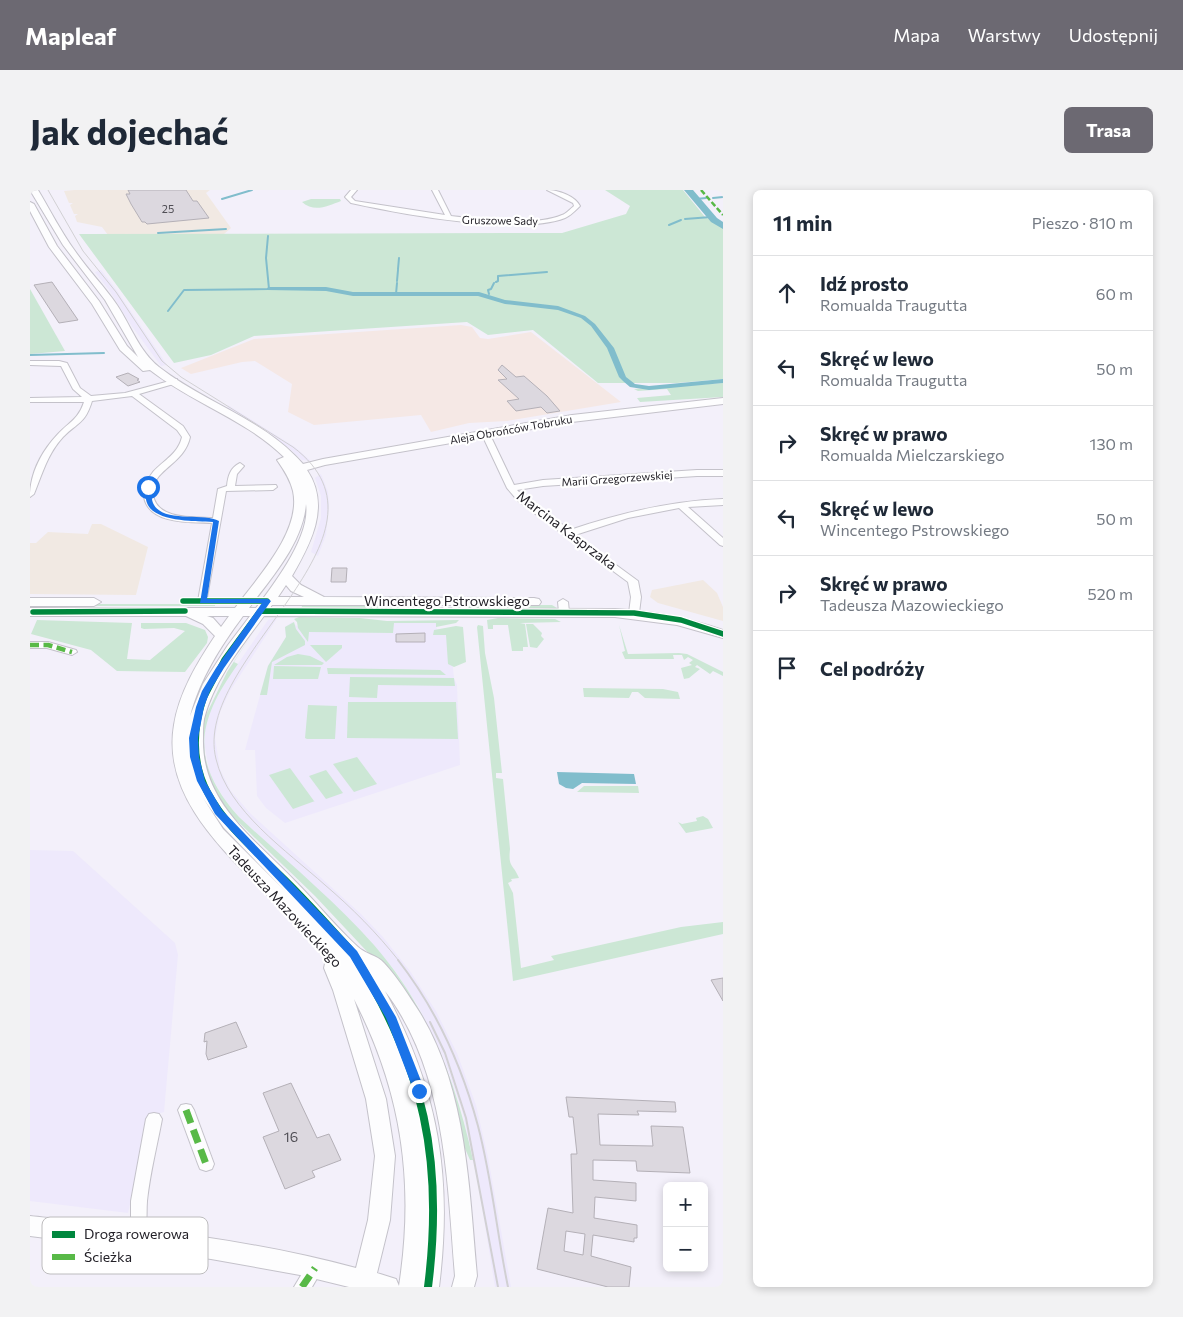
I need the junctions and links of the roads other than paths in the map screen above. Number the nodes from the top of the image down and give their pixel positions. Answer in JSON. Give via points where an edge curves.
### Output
{"nodes":[{"id":1,"x":34,"y":190,"type":"edge"},
{"id":2,"x":354,"y":190,"type":"edge"},
{"id":3,"x":434,"y":190,"type":"edge"},
{"id":4,"x":550,"y":190,"type":"edge"},
{"id":5,"x":30,"y":204,"type":"edge"},
{"id":6,"x":445,"y":218,"type":"junction"},
{"id":7,"x":30,"y":363,"type":"edge"},
{"id":8,"x":170,"y":382,"type":"junction"},
{"id":9,"x":133,"y":393,"type":"junction"},
{"id":10,"x":89,"y":399,"type":"junction"},
{"id":11,"x":30,"y":400,"type":"edge"},
{"id":12,"x":723,"y":401,"type":"edge"},
{"id":13,"x":723,"y":408,"type":"edge"},
{"id":14,"x":489,"y":444,"type":"junction"},
{"id":15,"x":240,"y":466,"type":"dead end"},
{"id":16,"x":321,"y":469,"type":"junction"},
{"id":17,"x":297,"y":471,"type":"junction"},
{"id":18,"x":723,"y":473,"type":"edge"},
{"id":19,"x":308,"y":482,"type":"junction"},
{"id":20,"x":231,"y":487,"type":"junction"},
{"id":21,"x":273,"y":487,"type":"dead end"},
{"id":22,"x":511,"y":488,"type":"junction"},
{"id":23,"x":30,"y":494,"type":"edge"},
{"id":24,"x":723,"y":502,"type":"edge"},
{"id":25,"x":680,"y":504,"type":"junction"},
{"id":26,"x":216,"y":521,"type":"junction"},
{"id":27,"x":568,"y":534,"type":"junction"},
{"id":28,"x":723,"y":543,"type":"edge"},
{"id":29,"x":285,"y":575,"type":"junction"},
{"id":30,"x":203,"y":601,"type":"junction"},
{"id":31,"x":30,"y":602,"type":"edge"},
{"id":32,"x":323,"y":602,"type":"junction"},
{"id":33,"x":244,"y":606,"type":"junction"},
{"id":34,"x":264,"y":606,"type":"junction"},
{"id":35,"x":564,"y":607,"type":"junction"},
{"id":36,"x":635,"y":609,"type":"junction"},
{"id":37,"x":185,"y":611,"type":"junction"},
{"id":38,"x":30,"y":612,"type":"edge"},
{"id":39,"x":723,"y":626,"type":"edge"},
{"id":40,"x":723,"y":634,"type":"edge"},
{"id":41,"x":223,"y":637,"type":"junction"},
{"id":42,"x":30,"y":645,"type":"edge"},
{"id":43,"x":72,"y":652,"type":"dead end"},
{"id":44,"x":345,"y":956,"type":"junction"},
{"id":45,"x":186,"y":1110,"type":"dead end"},
{"id":46,"x":154,"y":1119,"type":"dead end"},
{"id":47,"x":206,"y":1164,"type":"dead end"},
{"id":48,"x":139,"y":1217,"type":"edge"},
{"id":49,"x":208,"y":1249,"type":"edge"},
{"id":50,"x":314,"y":1268,"type":"junction"},
{"id":51,"x":363,"y":1283,"type":"edge"},
{"id":52,"x":302,"y":1287,"type":"edge"},
{"id":53,"x":388,"y":1287,"type":"edge"},
{"id":54,"x":410,"y":1287,"type":"edge"},
{"id":55,"x":428,"y":1287,"type":"edge"},
{"id":56,"x":463,"y":1287,"type":"edge"}],
"edges":[{"from":1,"to":8,"type":"main road","via":[[61,236],[108,298],[144,357]]},
{"from":2,"to":6,"type":"street","name":"Gruszowe Sady","via":[[348,197],[353,202]]},
{"from":3,"to":6,"type":"street","name":"Gruszowe Sady","via":[[448,216]]},
{"from":4,"to":6,"type":"street","name":"Gruszowe Sady","via":[[575,202],[575,211],[541,221]]},
{"from":5,"to":8,"type":"main road","via":[[53,246],[96,303],[123,348],[135,360]]},
{"from":7,"to":10,"type":"street","via":[[64,365],[77,389]]},
{"from":8,"to":9,"type":"street"},
{"from":8,"to":17,"type":"main road","via":[[274,442],[294,458]]},
{"from":9,"to":10,"type":"street"},
{"from":9,"to":26,"type":"street","via":[[180,428],[186,437],[180,452],[151,482],[148,492],[152,507],[170,516]]},
{"from":10,"to":11,"type":"street"},
{"from":10,"to":23,"type":"street","via":[[84,415],[60,436],[44,458]]},
{"from":12,"to":17,"type":"main road","name":"Aleja Obrońców Tobruku","via":[[586,416],[323,462]]},
{"from":13,"to":14,"type":"main road","name":"Aleja Obrońców Tobruku","via":[[600,420]]},
{"from":14,"to":16,"type":"main road","name":"Aleja Obrońców Tobruku"},
{"from":14,"to":22,"type":"street","name":"Marcina Kasprzaka"},
{"from":15,"to":20,"type":"street","via":[[233,474]]},
{"from":16,"to":17,"type":"main road","name":"Aleja Obrońców Tobruku"},
{"from":16,"to":19,"type":"main road"},
{"from":17,"to":19,"type":"main road","name":"Tadeusza Mazowieckiego"},
{"from":17,"to":33,"type":"main road","name":"Tadeusza Mazowieckiego","via":[[300,508],[295,527],[284,550]]},
{"from":18,"to":22,"type":"street","name":"Marii Grzegorzewskiej","via":[[543,483]]},
{"from":19,"to":29,"type":"main road","name":"Tadeusza Mazowieckiego","via":[[313,502],[312,524],[300,554]]},
{"from":20,"to":21,"type":"street"},
{"from":20,"to":26,"type":"street","via":[[222,489]]},
{"from":22,"to":27,"type":"street","name":"Marcina Kasprzaka"},
{"from":24,"to":25,"type":"street"},
{"from":25,"to":27,"type":"street","via":[[629,514]]},
{"from":25,"to":28,"type":"street"},
{"from":26,"to":30,"type":"street"},
{"from":27,"to":36,"type":"street","name":"Marcina Kasprzaka","via":[[633,581]]},
{"from":29,"to":32,"type":"main road","via":[[296,588]]},
{"from":29,"to":34,"type":"main road","name":"Tadeusza Mazowieckiego"},
{"from":30,"to":31,"type":"main road","name":"Wincentego Pstrowskiego"},
{"from":30,"to":33,"type":"main road","name":"Wincentego Pstrowskiego"},
{"from":32,"to":34,"type":"main road","name":"Wincentego Pstrowskiego"},
{"from":32,"to":35,"type":"main road","name":"Wincentego Pstrowskiego"},
{"from":33,"to":34,"type":"main road","name":"Wincentego Pstrowskiego"},
{"from":33,"to":37,"type":"main road","name":"Wincentego Pstrowskiego"},
{"from":33,"to":41,"type":"main road","name":"Tadeusza Mazowieckiego"},
{"from":34,"to":35,"type":"main road","name":"Wincentego Pstrowskiego"},
{"from":34,"to":44,"type":"main road","name":"Tadeusza Mazowieckiego","via":[[206,691],[196,721],[195,757],[201,781],[218,812]]},
{"from":35,"to":36,"type":"main road","name":"Wincentego Pstrowskiego"},
{"from":36,"to":39,"type":"main road","via":[[685,614]]},
{"from":36,"to":40,"type":"main road"},
{"from":37,"to":38,"type":"main road","name":"Wincentego Pstrowskiego"},
{"from":37,"to":41,"type":"main road","via":[[208,621]]},
{"from":41,"to":44,"type":"main road","name":"Tadeusza Mazowieckiego","via":[[203,666],[186,702],[180,750],[189,786],[217,833]]},
{"from":42,"to":43,"type":"street","via":[[48,645]]},
{"from":44,"to":51,"type":"main road","via":[[333,968],[376,1099],[384,1156],[379,1220]]},
{"from":44,"to":54,"type":"main road","name":"Tadeusza Mazowieckiego","via":[[393,1062],[410,1128],[416,1208]]},
{"from":44,"to":55,"type":"main road","name":"Tadeusza Mazowieckiego","via":[[391,1017],[419,1091],[433,1183],[434,1233]]},
{"from":44,"to":56,"type":"main road","via":[[374,964],[402,1000],[417,1027],[445,1103],[458,1187],[466,1276]]},
{"from":45,"to":47,"type":"street"},
{"from":46,"to":48,"type":"street"},
{"from":49,"to":50,"type":"main road"},
{"from":50,"to":51,"type":"main road"},
{"from":50,"to":52,"type":"street"},
{"from":51,"to":53,"type":"main road"}]}
